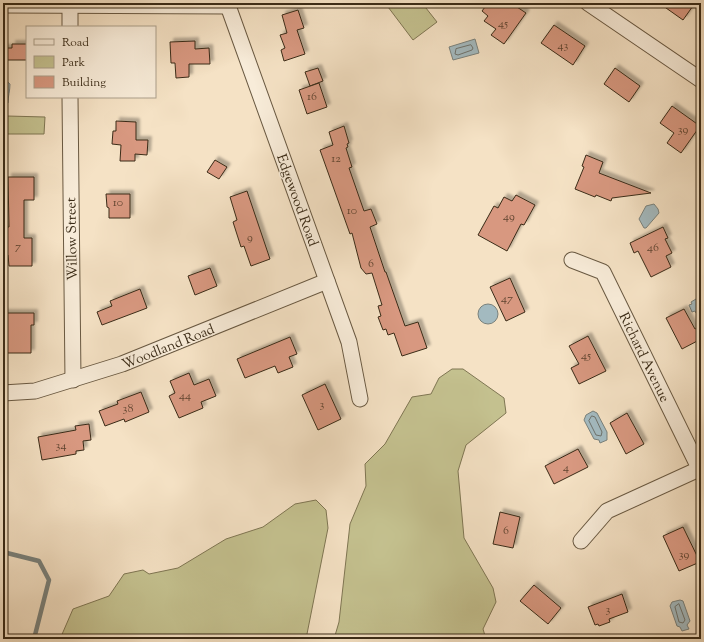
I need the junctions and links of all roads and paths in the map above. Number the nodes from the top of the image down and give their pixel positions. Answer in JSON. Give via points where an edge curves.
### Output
{"nodes":[{"id":1,"x":588,"y":3,"type":"edge"},
{"id":2,"x":3,"y":5,"type":"edge"},
{"id":3,"x":227,"y":5,"type":"edge"},
{"id":4,"x":70,"y":6,"type":"junction"},
{"id":5,"x":70,"y":26,"type":"edge"},
{"id":6,"x":701,"y":80,"type":"edge"},
{"id":7,"x":70,"y":98,"type":"edge"},
{"id":8,"x":572,"y":260,"type":"dead end"},
{"id":9,"x":327,"y":281,"type":"junction"},
{"id":10,"x":72,"y":380,"type":"junction"},
{"id":11,"x":3,"y":393,"type":"edge"},
{"id":12,"x":360,"y":399,"type":"dead end"},
{"id":13,"x":700,"y":470,"type":"edge"},
{"id":14,"x":581,"y":541,"type":"dead end"}],
"edges":[{"from":1,"to":6,"type":"street"},
{"from":2,"to":4,"type":"street"},
{"from":3,"to":4,"type":"street"},
{"from":3,"to":9,"type":"street","name":"Edgewood Road"},
{"from":4,"to":5,"type":"street"},
{"from":7,"to":10,"type":"street","name":"Willow Street"},
{"from":8,"to":13,"type":"street","name":"Richard Avenue","via":[[603,272]]},
{"from":9,"to":10,"type":"street","name":"Woodland Road","via":[[122,364]]},
{"from":9,"to":12,"type":"street","name":"Edgewood Road","via":[[349,342]]},
{"from":10,"to":11,"type":"street","name":"Woodland Road","via":[[35,391]]},
{"from":13,"to":14,"type":"street","via":[[607,512]]}]}
